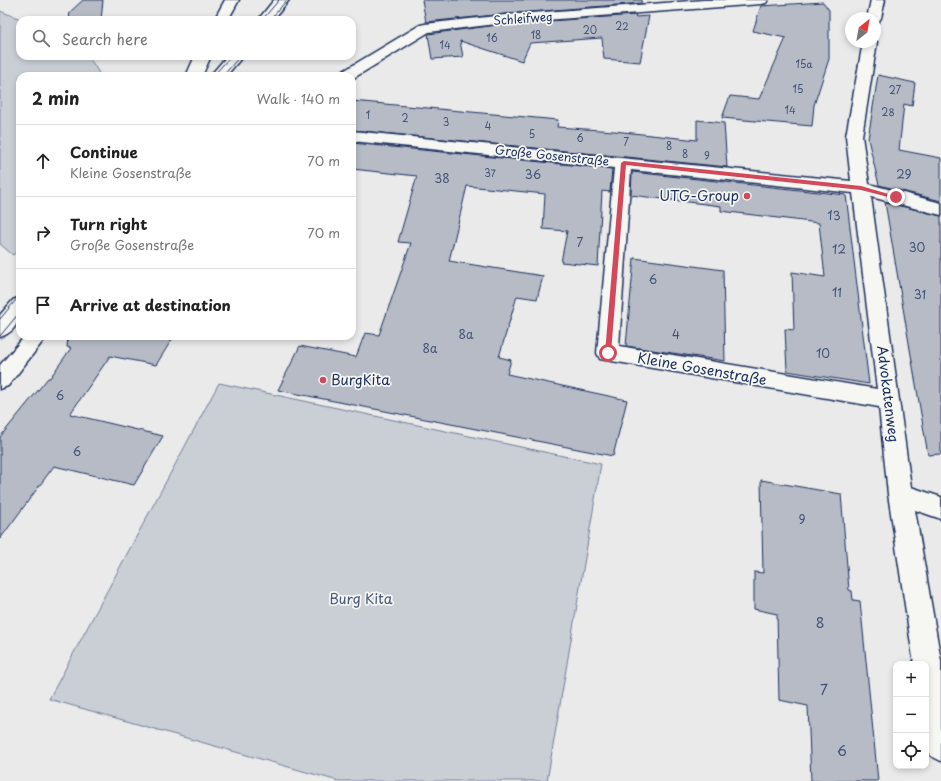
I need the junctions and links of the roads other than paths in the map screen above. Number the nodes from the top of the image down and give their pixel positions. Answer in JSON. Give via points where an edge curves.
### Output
{"nodes":[{"id":1,"x":232,"y":0,"type":"edge"},
{"id":2,"x":282,"y":0,"type":"edge"},
{"id":3,"x":762,"y":0,"type":"edge"},
{"id":4,"x":878,"y":0,"type":"edge"},
{"id":5,"x":599,"y":7,"type":"edge"},
{"id":6,"x":875,"y":12,"type":"edge"},
{"id":7,"x":223,"y":16,"type":"edge"},
{"id":8,"x":268,"y":16,"type":"edge"},
{"id":9,"x":869,"y":48,"type":"edge"},
{"id":10,"x":201,"y":60,"type":"edge"},
{"id":11,"x":232,"y":60,"type":"edge"},
{"id":12,"x":196,"y":72,"type":"edge"},
{"id":13,"x":221,"y":72,"type":"edge"},
{"id":14,"x":353,"y":72,"type":"edge"},
{"id":15,"x":356,"y":136,"type":"edge"},
{"id":16,"x":624,"y":163,"type":"junction"},
{"id":17,"x":861,"y":188,"type":"junction"},
{"id":18,"x":941,"y":209,"type":"edge"},
{"id":19,"x":16,"y":310,"type":"edge"},
{"id":20,"x":0,"y":328,"type":"edge"},
{"id":21,"x":34,"y":340,"type":"edge"},
{"id":22,"x":0,"y":380,"type":"edge"},
{"id":23,"x":890,"y":400,"type":"junction"},
{"id":24,"x":900,"y":494,"type":"junction"},
{"id":25,"x":941,"y":508,"type":"edge"},
{"id":26,"x":941,"y":746,"type":"edge"}],
"edges":[{"from":1,"to":7,"type":"street"},
{"from":2,"to":8,"type":"street"},
{"from":3,"to":5,"type":"street","name":"Schleifweg"},
{"from":4,"to":6,"type":"street"},
{"from":5,"to":14,"type":"street","name":"Schleifweg","via":[[505,13],[425,28]]},
{"from":9,"to":17,"type":"street","name":"Advokatenweg","via":[[854,136]]},
{"from":10,"to":12,"type":"street"},
{"from":11,"to":13,"type":"street"},
{"from":15,"to":16,"type":"street","name":"Große Gosenstraße"},
{"from":16,"to":17,"type":"street","name":"Große Gosenstraße"},
{"from":16,"to":23,"type":"street","name":"Kleine Gosenstraße","via":[[608,353]]},
{"from":17,"to":18,"type":"street","name":"Große Gosenstraße"},
{"from":17,"to":23,"type":"street","name":"Advokatenweg"},
{"from":19,"to":20,"type":"street"},
{"from":21,"to":22,"type":"street"},
{"from":23,"to":24,"type":"street","name":"Advokatenweg"},
{"from":24,"to":25,"type":"street"},
{"from":24,"to":26,"type":"street","name":"Advokatenweg"}]}
